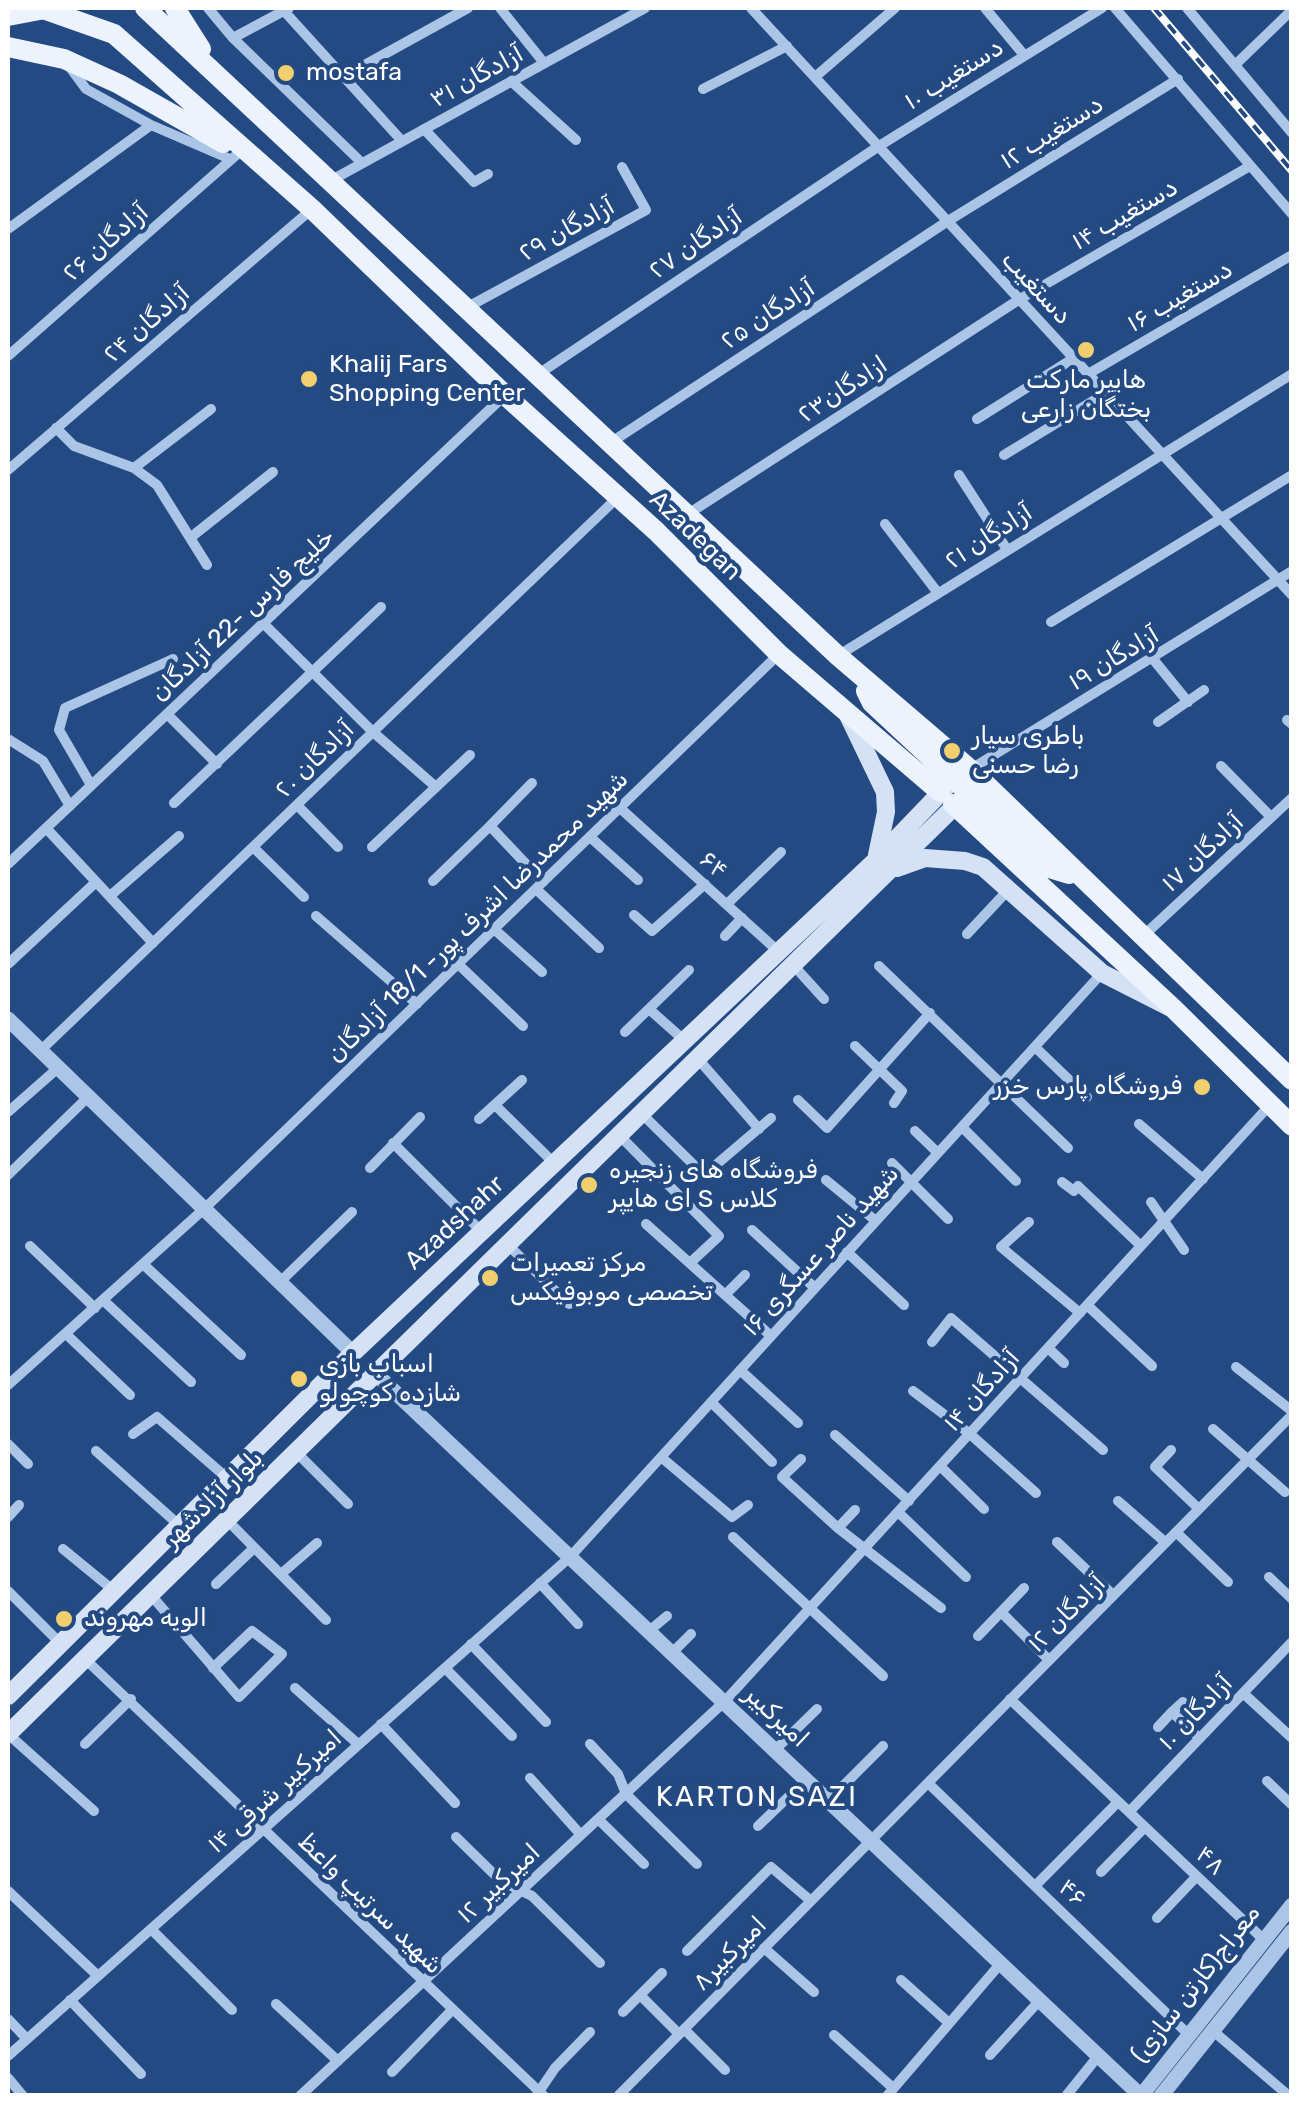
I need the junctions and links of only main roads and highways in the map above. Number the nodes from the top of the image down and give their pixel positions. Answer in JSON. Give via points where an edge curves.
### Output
{"nodes":[{"id":1,"x":48,"y":8,"type":"edge"},
{"id":2,"x":145,"y":8,"type":"edge"},
{"id":3,"x":175,"y":8,"type":"edge"},
{"id":4,"x":8,"y":16,"type":"edge"},
{"id":5,"x":103,"y":17,"type":"edge"},
{"id":6,"x":8,"y":47,"type":"edge"},
{"id":7,"x":246,"y":104,"type":"junction"},
{"id":8,"x":236,"y":154,"type":"junction"},
{"id":9,"x":846,"y":710,"type":"junction"},
{"id":10,"x":957,"y":788,"type":"junction"},
{"id":11,"x":884,"y":865,"type":"junction"},
{"id":12,"x":1174,"y":1009,"type":"junction"},
{"id":13,"x":1292,"y":1080,"type":"edge"},
{"id":14,"x":1292,"y":1126,"type":"edge"},
{"id":15,"x":378,"y":1376,"type":"joint"},
{"id":16,"x":8,"y":1696,"type":"edge"},
{"id":17,"x":8,"y":1734,"type":"edge"}],
"edges":[{"from":1,"to":4,"type":"main road"},
{"from":1,"to":5,"type":"main road","name":"Azadegan"},
{"from":2,"to":7,"type":"main road","name":"Azadegan"},
{"from":3,"to":7,"type":"main road"},
{"from":5,"to":8,"type":"main road","name":"Azadegan"},
{"from":6,"to":8,"type":"main road","via":[[64,59],[119,84]]},
{"from":7,"to":10,"type":"main road","name":"Azadegan","via":[[845,662]]},
{"from":8,"to":9,"type":"main road","name":"Azadegan","via":[[312,209],[779,654]]},
{"from":9,"to":10,"type":"main road","name":"Azadegan"},
{"from":9,"to":11,"type":"main road","via":[[885,792]]},
{"from":10,"to":11,"type":"main road","name":"Azadshahr"},
{"from":10,"to":12,"type":"main road","name":"Azadegan"},
{"from":10,"to":13,"type":"main road","name":"Azadegan","via":[[1076,876]]},
{"from":11,"to":12,"type":"main road","via":[[965,860],[1011,887],[1102,973]]},
{"from":11,"to":15,"type":"main road","name":"Azadshahr","via":[[794,966]]},
{"from":11,"to":16,"type":"main road","name":"Azadshahr","via":[[779,952],[354,1353]]},
{"from":12,"to":14,"type":"main road","name":"Azadegan"},
{"from":15,"to":17,"type":"main road","name":"بلوار آزادشهر"}]}
